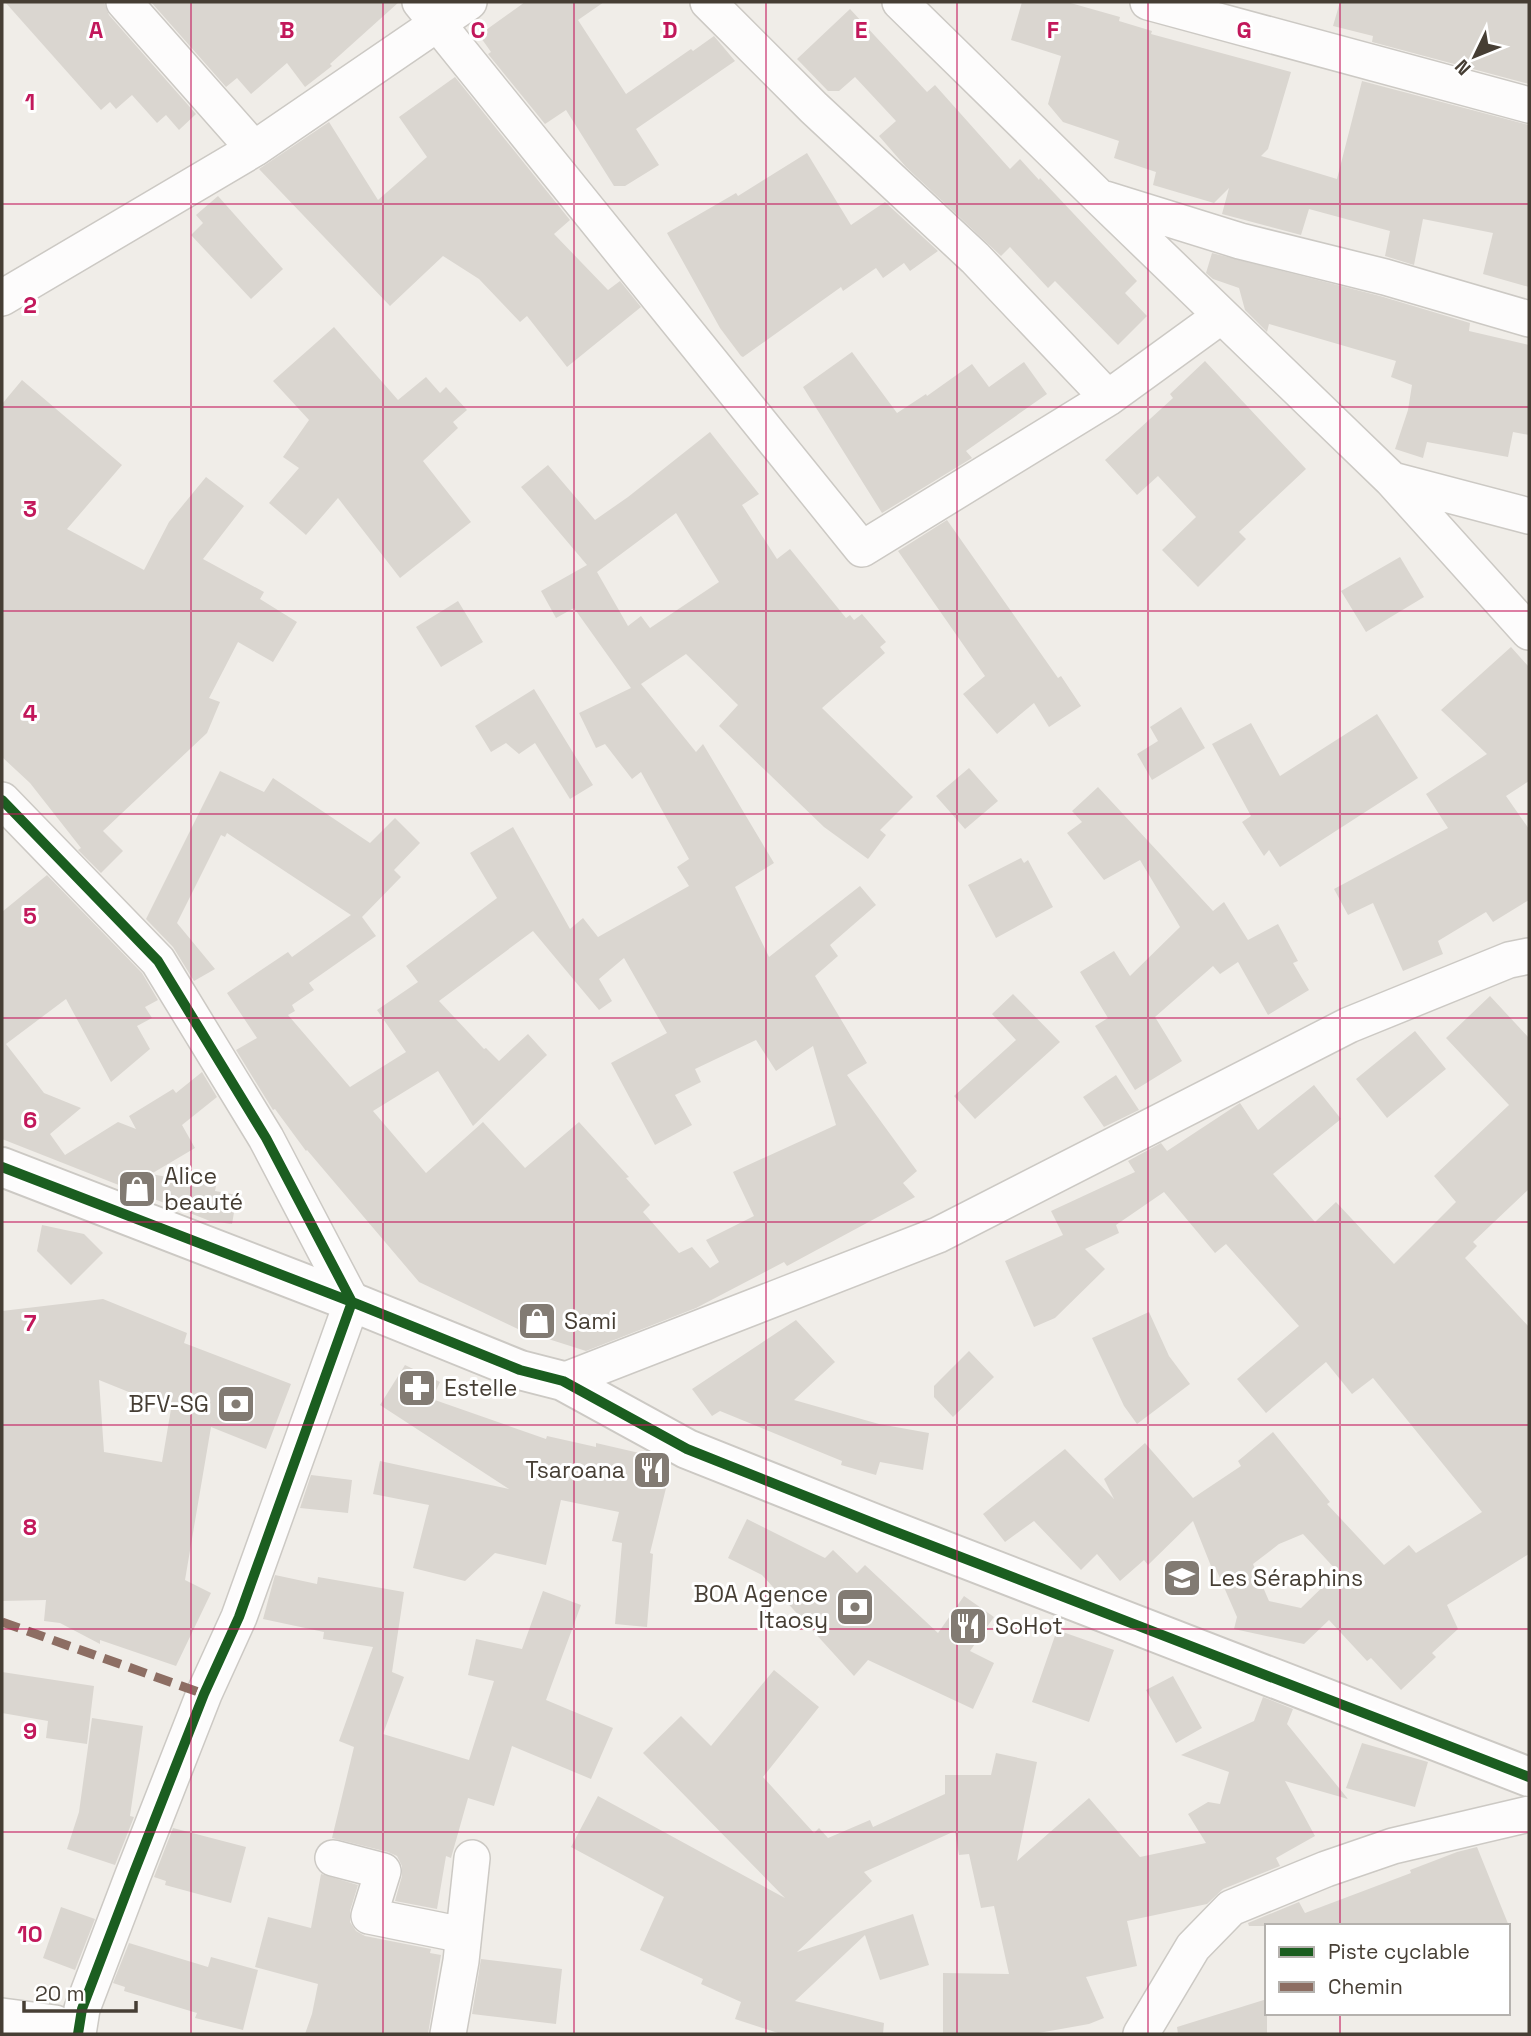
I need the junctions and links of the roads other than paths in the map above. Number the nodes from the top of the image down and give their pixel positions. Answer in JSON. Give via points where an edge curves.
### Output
{"nodes":[{"id":1,"x":124,"y":2,"type":"edge"},
{"id":2,"x":469,"y":2,"type":"edge"},
{"id":3,"x":708,"y":2,"type":"edge"},
{"id":4,"x":901,"y":2,"type":"edge"},
{"id":5,"x":1147,"y":2,"type":"edge"},
{"id":6,"x":430,"y":13,"type":"edge"},
{"id":7,"x":1529,"y":106,"type":"edge"},
{"id":8,"x":254,"y":149,"type":"junction"},
{"id":9,"x":1097,"y":196,"type":"junction"},
{"id":10,"x":2,"y":298,"type":"edge"},
{"id":11,"x":1221,"y":316,"type":"junction"},
{"id":12,"x":1529,"y":319,"type":"edge"},
{"id":13,"x":1108,"y":398,"type":"junction"},
{"id":14,"x":1392,"y":480,"type":"junction"},
{"id":15,"x":1529,"y":516,"type":"edge"},
{"id":16,"x":1529,"y":632,"type":"edge"},
{"id":17,"x":2,"y":800,"type":"edge"},
{"id":18,"x":1529,"y":956,"type":"edge"},
{"id":19,"x":2,"y":1167,"type":"edge"},
{"id":20,"x":352,"y":1302,"type":"junction"},
{"id":21,"x":563,"y":1381,"type":"junction"},
{"id":22,"x":1529,"y":1777,"type":"edge"},
{"id":23,"x":1529,"y":1814,"type":"edge"},
{"id":24,"x":333,"y":1858,"type":"dead end"},
{"id":25,"x":472,"y":1858,"type":"dead end"},
{"id":26,"x":463,"y":1936,"type":"junction"},
{"id":27,"x":2,"y":2015,"type":"edge"},
{"id":28,"x":78,"y":2034,"type":"edge"},
{"id":29,"x":447,"y":2034,"type":"edge"},
{"id":30,"x":1142,"y":2034,"type":"edge"}],
"edges":[{"from":1,"to":8,"type":"street"},
{"from":2,"to":6,"type":"street"},
{"from":3,"to":13,"type":"street","via":[[975,258]]},
{"from":4,"to":9,"type":"street"},
{"from":5,"to":7,"type":"street"},
{"from":6,"to":8,"type":"street"},
{"from":6,"to":13,"type":"street","via":[[862,549]]},
{"from":8,"to":10,"type":"street"},
{"from":9,"to":11,"type":"street"},
{"from":9,"to":12,"type":"street","via":[[1240,242],[1385,277]]},
{"from":11,"to":13,"type":"street"},
{"from":11,"to":14,"type":"street"},
{"from":14,"to":15,"type":"street"},
{"from":14,"to":16,"type":"street"},
{"from":17,"to":20,"type":"street","via":[[158,961],[266,1139]]},
{"from":18,"to":21,"type":"street","via":[[1508,960],[1349,1025],[938,1235]]},
{"from":19,"to":20,"type":"street"},
{"from":20,"to":21,"type":"street","via":[[520,1370]]},
{"from":20,"to":28,"type":"street","via":[[239,1618],[204,1694],[82,2009]]},
{"from":21,"to":22,"type":"street","via":[[687,1449]]},
{"from":23,"to":30,"type":"street","via":[[1393,1846],[1231,1908],[1193,1947]]},
{"from":24,"to":26,"type":"street","via":[[383,1871],[369,1916]]},
{"from":25,"to":26,"type":"street"},
{"from":26,"to":29,"type":"street"},
{"from":27,"to":28,"type":"street","via":[[55,2023]]}]}
